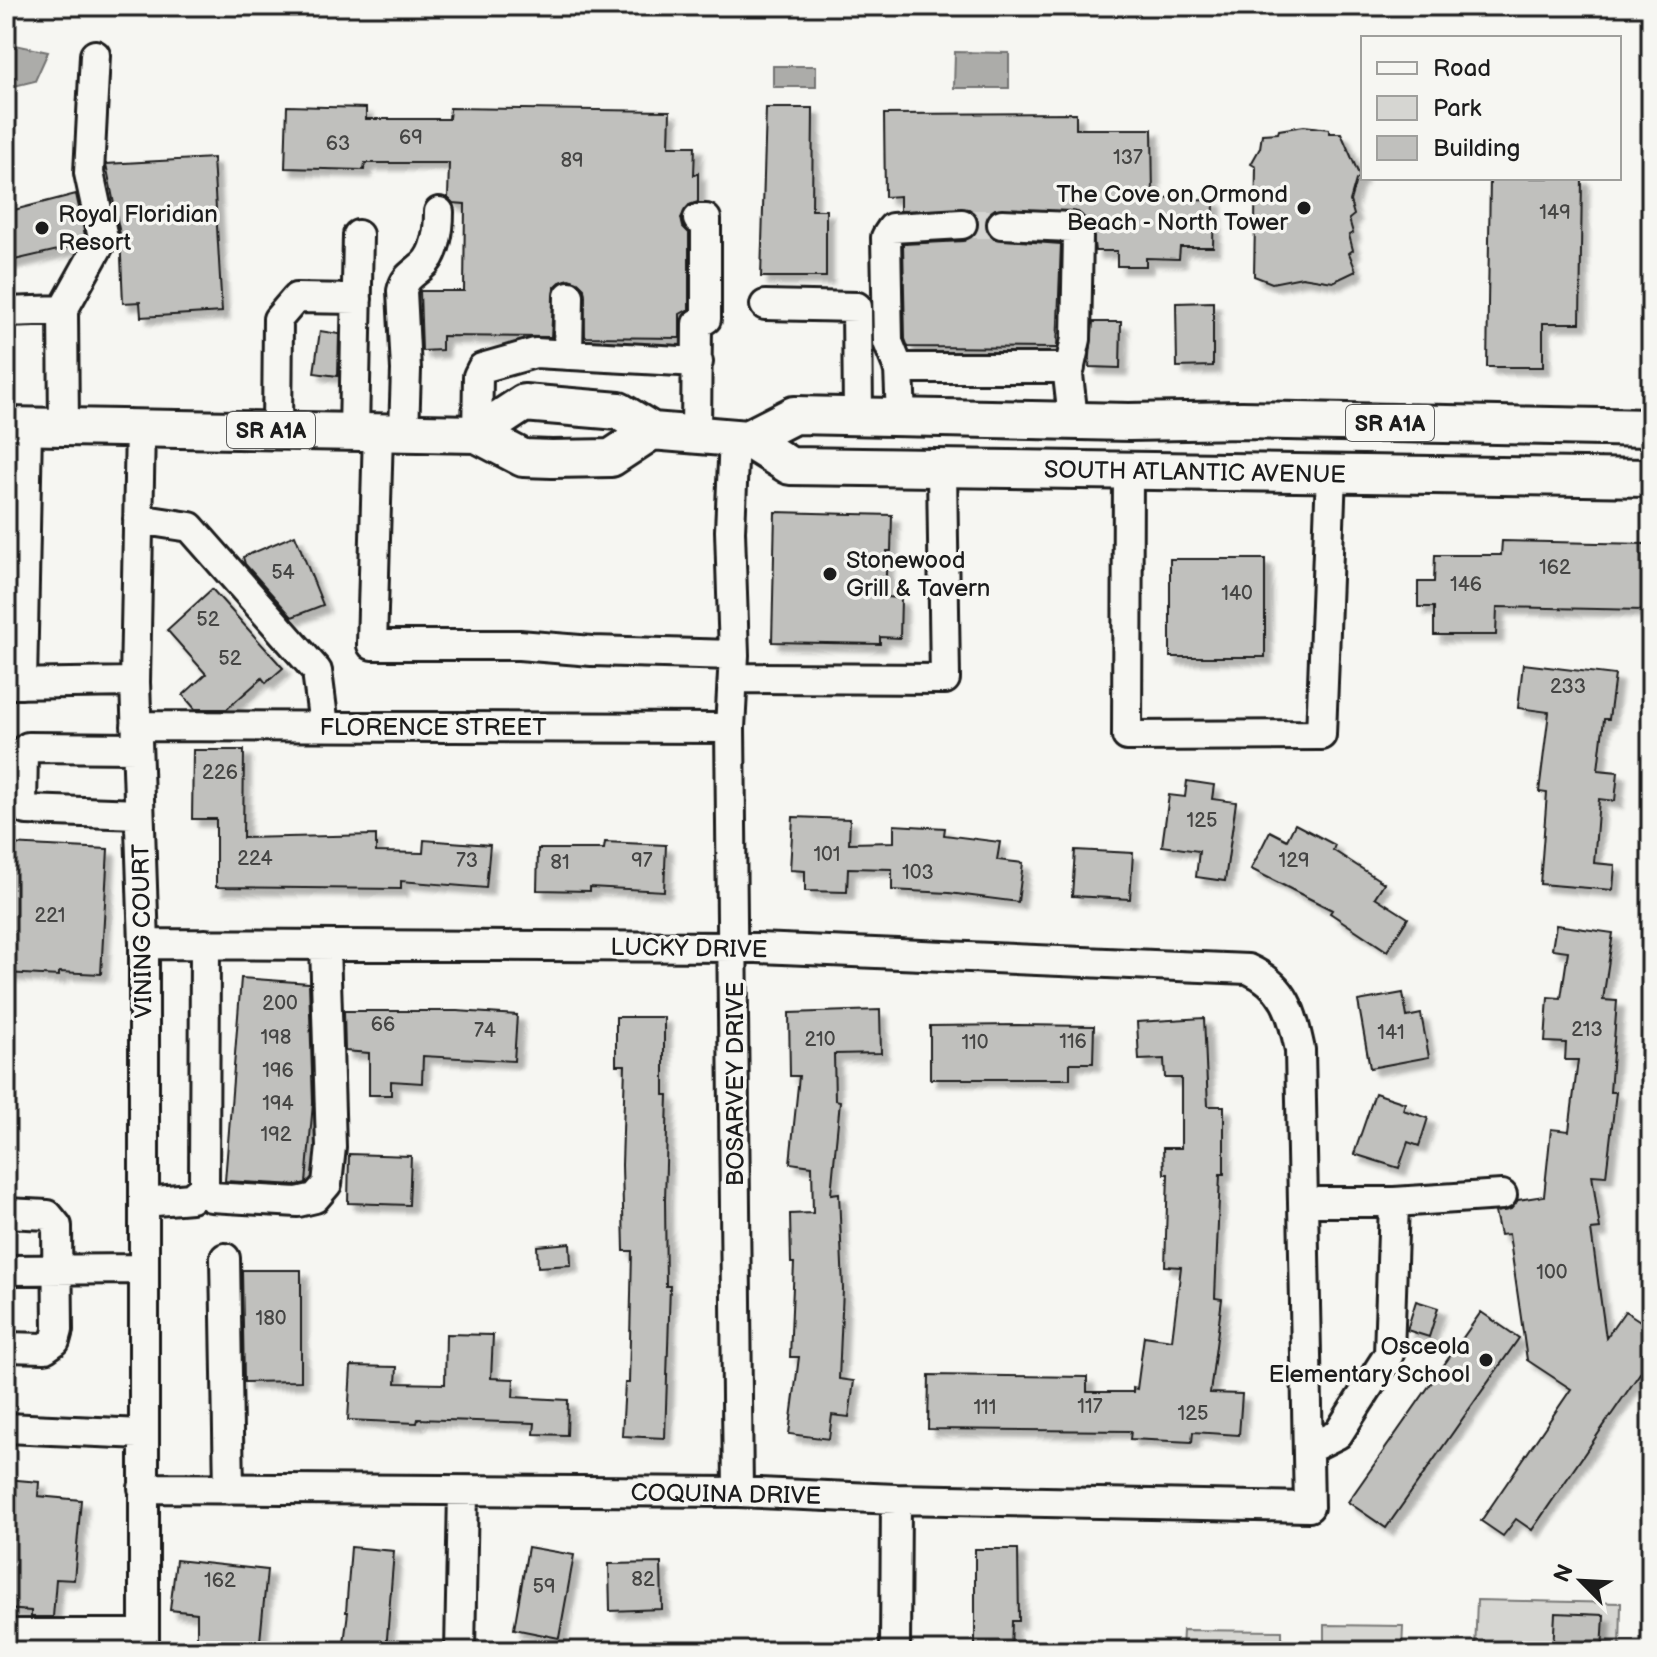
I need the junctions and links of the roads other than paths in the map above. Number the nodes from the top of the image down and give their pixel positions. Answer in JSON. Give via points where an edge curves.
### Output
{"nodes":[{"id":1,"x":95,"y":55,"type":"dead end"},
{"id":2,"x":439,"y":212,"type":"dead end"},
{"id":3,"x":698,"y":219,"type":"dead end"},
{"id":4,"x":962,"y":224,"type":"tunnel mouth"},
{"id":5,"x":1002,"y":224,"type":"tunnel mouth"},
{"id":6,"x":358,"y":235,"type":"dead end"},
{"id":7,"x":569,"y":296,"type":"dead end"},
{"id":8,"x":357,"y":299,"type":"junction"},
{"id":9,"x":765,"y":305,"type":"dead end"},
{"id":10,"x":63,"y":310,"type":"junction"},
{"id":11,"x":6,"y":312,"type":"edge"},
{"id":12,"x":568,"y":355,"type":"junction"},
{"id":13,"x":698,"y":362,"type":"junction"},
{"id":14,"x":898,"y":368,"type":"junction"},
{"id":15,"x":1070,"y":368,"type":"junction"},
{"id":16,"x":858,"y":415,"type":"junction"},
{"id":17,"x":901,"y":417,"type":"junction"},
{"id":18,"x":1073,"y":419,"type":"junction"},
{"id":19,"x":16,"y":426,"type":"edge"},
{"id":20,"x":64,"y":427,"type":"junction"},
{"id":21,"x":140,"y":428,"type":"junction"},
{"id":22,"x":1651,"y":428,"type":"edge"},
{"id":23,"x":277,"y":430,"type":"junction"},
{"id":24,"x":652,"y":431,"type":"junction"},
{"id":25,"x":379,"y":432,"type":"junction"},
{"id":26,"x":477,"y":434,"type":"junction"},
{"id":27,"x":696,"y":434,"type":"junction"},
{"id":28,"x":740,"y":438,"type":"junction"},
{"id":29,"x":942,"y":470,"type":"junction"},
{"id":30,"x":1128,"y":471,"type":"junction"},
{"id":31,"x":1331,"y":473,"type":"junction"},
{"id":32,"x":1651,"y":478,"type":"edge"},
{"id":33,"x":138,"y":519,"type":"junction"},
{"id":34,"x":14,"y":625,"type":"edge"},
{"id":35,"x":733,"y":667,"type":"junction"},
{"id":36,"x":135,"y":682,"type":"junction"},
{"id":37,"x":14,"y":684,"type":"edge"},
{"id":38,"x":324,"y":726,"type":"junction"},
{"id":39,"x":730,"y":728,"type":"junction"},
{"id":40,"x":137,"y":737,"type":"junction"},
{"id":41,"x":139,"y":814,"type":"junction"},
{"id":42,"x":144,"y":944,"type":"junction"},
{"id":43,"x":205,"y":944,"type":"junction"},
{"id":44,"x":325,"y":945,"type":"junction"},
{"id":45,"x":734,"y":947,"type":"junction"},
{"id":46,"x":204,"y":1187,"type":"junction"},
{"id":47,"x":1502,"y":1195,"type":"dead end"},
{"id":48,"x":144,"y":1202,"type":"junction"},
{"id":49,"x":1303,"y":1202,"type":"junction"},
{"id":50,"x":1394,"y":1202,"type":"junction"},
{"id":51,"x":6,"y":1213,"type":"edge"},
{"id":52,"x":225,"y":1258,"type":"dead end"},
{"id":53,"x":144,"y":1269,"type":"junction"},
{"id":54,"x":6,"y":1270,"type":"edge"},
{"id":55,"x":58,"y":1270,"type":"junction"},
{"id":56,"x":6,"y":1347,"type":"edge"},
{"id":57,"x":6,"y":1428,"type":"edge"},
{"id":58,"x":143,"y":1434,"type":"junction"},
{"id":59,"x":1308,"y":1449,"type":"junction"},
{"id":60,"x":143,"y":1488,"type":"junction"},
{"id":61,"x":229,"y":1489,"type":"junction"},
{"id":62,"x":463,"y":1492,"type":"junction"},
{"id":63,"x":738,"y":1492,"type":"junction"},
{"id":64,"x":896,"y":1499,"type":"junction"},
{"id":65,"x":1309,"y":1507,"type":"joint"},
{"id":66,"x":6,"y":1634,"type":"edge"},
{"id":67,"x":144,"y":1642,"type":"edge"},
{"id":68,"x":460,"y":1651,"type":"edge"},
{"id":69,"x":895,"y":1651,"type":"edge"}],
"edges":[{"from":1,"to":10,"type":"street","via":[[89,173],[103,238]]},
{"from":2,"to":25,"type":"street","via":[[432,252],[404,280],[406,370]]},
{"from":3,"to":13,"type":"street","via":[[706,219],[706,319],[697,324]]},
{"from":4,"to":14,"type":"street","via":[[892,228],[886,237],[888,342]]},
{"from":5,"to":15,"type":"street","via":[[1071,227],[1078,236],[1076,339]]},
{"from":6,"to":8,"type":"street"},
{"from":7,"to":12,"type":"street"},
{"from":8,"to":23,"type":"street","via":[[296,298],[278,319]]},
{"from":8,"to":25,"type":"street"},
{"from":9,"to":16,"type":"street","via":[[857,307]]},
{"from":10,"to":11,"type":"street"},
{"from":10,"to":20,"type":"street"},
{"from":12,"to":13,"type":"street"},
{"from":12,"to":26,"type":"street","via":[[535,353],[482,368]]},
{"from":13,"to":27,"type":"street"},
{"from":14,"to":15,"type":"street","via":[[943,358],[1026,358]]},
{"from":14,"to":17,"type":"street"},
{"from":15,"to":18,"type":"street"},
{"from":16,"to":17,"type":"main road","name":"SOUTH ATLANTIC AVENUE","number":"SR A1A"},
{"from":16,"to":28,"type":"main road","name":"SOUTH ATLANTIC AVENUE","number":"SR A1A","via":[[794,415]]},
{"from":17,"to":18,"type":"main road","name":"SOUTH ATLANTIC AVENUE","number":"SR A1A"},
{"from":18,"to":22,"type":"main road","name":"SOUTH ATLANTIC AVENUE","number":"SR A1A"},
{"from":19,"to":20,"type":"main road","number":"SR A1A"},
{"from":19,"to":34,"type":"street"},
{"from":20,"to":21,"type":"main road","number":"SR A1A"},
{"from":21,"to":23,"type":"main road","number":"SR A1A"},
{"from":21,"to":33,"type":"street","name":"VINING COURT"},
{"from":23,"to":25,"type":"main road","number":"SR A1A"},
{"from":24,"to":26,"type":"main road","number":"SR A1A","via":[[611,458],[567,459],[523,458]]},
{"from":24,"to":26,"type":"main road","name":"SOUTH ATLANTIC AVENUE","number":"SR A1A","via":[[619,411],[524,403]]},
{"from":24,"to":27,"type":"main road","name":"SOUTH ATLANTIC AVENUE","number":"SR A1A"},
{"from":25,"to":26,"type":"main road","number":"SR A1A"},
{"from":25,"to":35,"type":"street","via":[[372,645],[519,645]]},
{"from":27,"to":28,"type":"main road","name":"SOUTH ATLANTIC AVENUE","number":"SR A1A"},
{"from":28,"to":29,"type":"main road","name":"SOUTH ATLANTIC AVENUE","number":"SR A1A","via":[[790,466]]},
{"from":28,"to":35,"type":"street","name":"BOSARVEY DRIVE","via":[[730,531]]},
{"from":29,"to":30,"type":"main road","name":"SOUTH ATLANTIC AVENUE","number":"SR A1A"},
{"from":29,"to":35,"type":"street","via":[[945,679]]},
{"from":30,"to":31,"type":"main road","name":"SOUTH ATLANTIC AVENUE","number":"SR A1A"},
{"from":30,"to":31,"type":"street","via":[[1127,736],[1321,735]]},
{"from":31,"to":32,"type":"main road","name":"SOUTH ATLANTIC AVENUE","number":"SR A1A"},
{"from":33,"to":36,"type":"street","name":"VINING COURT"},
{"from":33,"to":38,"type":"street","via":[[190,527],[317,671]]},
{"from":34,"to":37,"type":"street"},
{"from":35,"to":39,"type":"street","name":"BOSARVEY DRIVE"},
{"from":36,"to":37,"type":"street"},
{"from":36,"to":40,"type":"street","name":"VINING COURT"},
{"from":38,"to":39,"type":"street","name":"FLORENCE STREET"},
{"from":38,"to":40,"type":"street","name":"FLORENCE STREET"},
{"from":39,"to":45,"type":"street","name":"BOSARVEY DRIVE"},
{"from":40,"to":41,"type":"street","name":"VINING COURT"},
{"from":40,"to":41,"type":"street","name":"FLORENCE STREET","via":[[28,747],[23,751],[22,806]]},
{"from":41,"to":42,"type":"street","name":"VINING COURT"},
{"from":42,"to":43,"type":"street","name":"LUCKY DRIVE"},
{"from":42,"to":48,"type":"street","name":"VINING COURT"},
{"from":43,"to":44,"type":"street","name":"LUCKY DRIVE"},
{"from":43,"to":46,"type":"street"},
{"from":44,"to":45,"type":"street","name":"LUCKY DRIVE"},
{"from":44,"to":46,"type":"street","via":[[331,1147],[327,1184],[315,1198],[298,1202],[211,1197]]},
{"from":45,"to":49,"type":"street","name":"LUCKY DRIVE","via":[[1248,969],[1266,977],[1291,1009],[1300,1050]]},
{"from":45,"to":63,"type":"street","name":"BOSARVEY DRIVE"},
{"from":46,"to":48,"type":"street","via":[[191,1198]]},
{"from":47,"to":50,"type":"street"},
{"from":48,"to":53,"type":"street","name":"VINING COURT"},
{"from":49,"to":50,"type":"street"},
{"from":49,"to":59,"type":"street","name":"LUCKY DRIVE"},
{"from":50,"to":59,"type":"street","via":[[1389,1354],[1338,1434]]},
{"from":51,"to":55,"type":"street","via":[[54,1219]]},
{"from":52,"to":61,"type":"street"},
{"from":53,"to":55,"type":"street"},
{"from":53,"to":58,"type":"street","name":"VINING COURT"},
{"from":54,"to":55,"type":"street"},
{"from":55,"to":56,"type":"street","via":[[55,1341],[45,1348]]},
{"from":57,"to":58,"type":"street"},
{"from":58,"to":60,"type":"street","name":"VINING COURT"},
{"from":59,"to":65,"type":"street","name":"LUCKY DRIVE"},
{"from":60,"to":61,"type":"street","name":"COQUINA DRIVE"},
{"from":60,"to":67,"type":"street"},
{"from":61,"to":62,"type":"street","name":"COQUINA DRIVE"},
{"from":62,"to":63,"type":"street","name":"COQUINA DRIVE"},
{"from":62,"to":68,"type":"street"},
{"from":63,"to":64,"type":"street","name":"COQUINA DRIVE"},
{"from":64,"to":65,"type":"street","name":"COQUINA DRIVE"},
{"from":64,"to":69,"type":"street"},
{"from":66,"to":67,"type":"street"}]}
